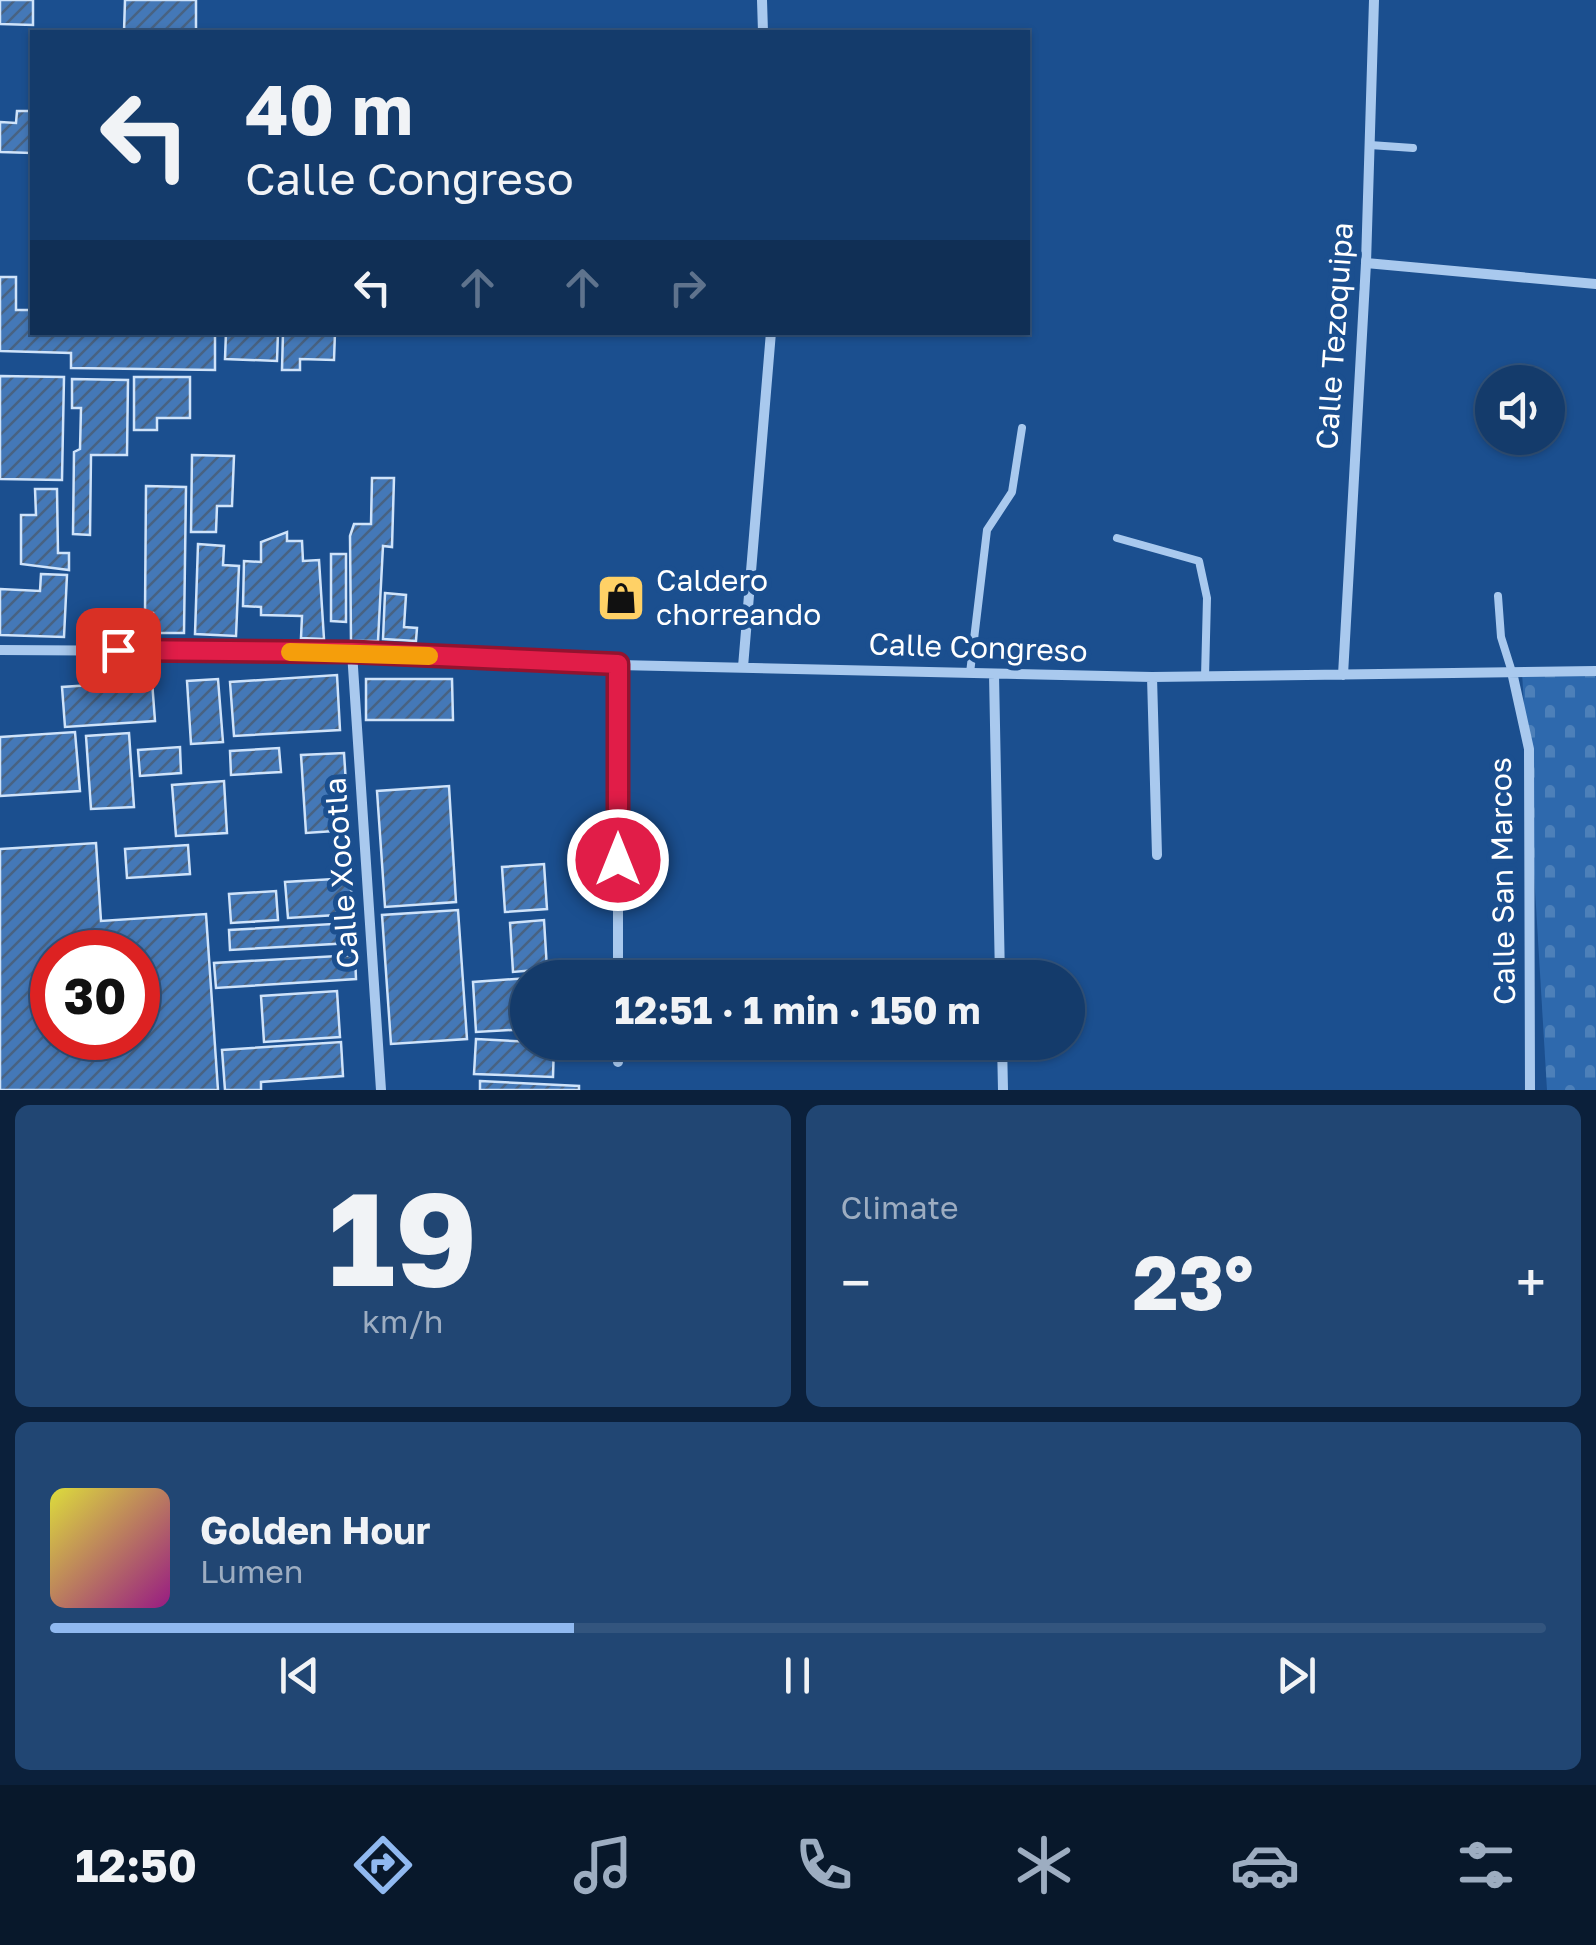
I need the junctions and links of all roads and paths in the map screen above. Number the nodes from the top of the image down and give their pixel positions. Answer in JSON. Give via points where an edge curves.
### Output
{"nodes":[{"id":1,"x":762,"y":0,"type":"edge"},
{"id":2,"x":1374,"y":0,"type":"edge"},
{"id":3,"x":763,"y":30,"type":"edge"},
{"id":4,"x":1370,"y":145,"type":"junction"},
{"id":5,"x":1413,"y":148,"type":"dead end"},
{"id":6,"x":1366,"y":263,"type":"junction"},
{"id":7,"x":1596,"y":284,"type":"edge"},
{"id":8,"x":771,"y":335,"type":"edge"},
{"id":9,"x":1022,"y":428,"type":"dead end"},
{"id":10,"x":1117,"y":538,"type":"dead end"},
{"id":11,"x":1498,"y":596,"type":"dead end"},
{"id":12,"x":0,"y":650,"type":"edge"},
{"id":13,"x":352,"y":652,"type":"junction"},
{"id":14,"x":618,"y":664,"type":"junction"},
{"id":15,"x":743,"y":666,"type":"junction"},
{"id":16,"x":1596,"y":671,"type":"edge"},
{"id":17,"x":1512,"y":672,"type":"junction"},
{"id":18,"x":970,"y":673,"type":"junction"},
{"id":19,"x":994,"y":674,"type":"junction"},
{"id":20,"x":1343,"y":675,"type":"junction"},
{"id":21,"x":1152,"y":677,"type":"junction"},
{"id":22,"x":1205,"y":677,"type":"junction"},
{"id":23,"x":1157,"y":855,"type":"dead end"},
{"id":24,"x":618,"y":960,"type":"edge"},
{"id":25,"x":1000,"y":960,"type":"edge"},
{"id":26,"x":1002,"y":1060,"type":"edge"},
{"id":27,"x":381,"y":1090,"type":"edge"},
{"id":28,"x":1003,"y":1090,"type":"edge"},
{"id":29,"x":1530,"y":1090,"type":"edge"}],
"edges":[{"from":1,"to":3,"type":"street"},
{"from":2,"to":4,"type":"street","name":"Calle Tezoquipa"},
{"from":4,"to":5,"type":"lane"},
{"from":4,"to":6,"type":"street","name":"Calle Tezoquipa"},
{"from":6,"to":7,"type":"street"},
{"from":6,"to":20,"type":"street","name":"Calle Tezoquipa"},
{"from":8,"to":15,"type":"street"},
{"from":9,"to":18,"type":"lane","via":[[1012,492],[988,530]]},
{"from":10,"to":22,"type":"lane","via":[[1200,561],[1207,598]]},
{"from":11,"to":17,"type":"lane"},
{"from":12,"to":13,"type":"street","name":"Calle Congreso"},
{"from":13,"to":14,"type":"street","name":"Calle Congreso"},
{"from":13,"to":27,"type":"street","name":"Calle Xocotla"},
{"from":14,"to":15,"type":"street","name":"Calle Congreso"},
{"from":14,"to":24,"type":"street"},
{"from":15,"to":18,"type":"street","name":"Calle Congreso"},
{"from":16,"to":17,"type":"street","name":"Calle Congreso"},
{"from":17,"to":20,"type":"street","name":"Calle Congreso"},
{"from":17,"to":29,"type":"street","name":"Calle San Marcos","via":[[1528,749]]},
{"from":18,"to":19,"type":"street","name":"Calle Congreso"},
{"from":19,"to":21,"type":"street","name":"Calle Congreso"},
{"from":19,"to":25,"type":"street"},
{"from":20,"to":22,"type":"street","name":"Calle Congreso"},
{"from":21,"to":22,"type":"street","name":"Calle Congreso"},
{"from":21,"to":23,"type":"street"},
{"from":26,"to":28,"type":"street"}]}
